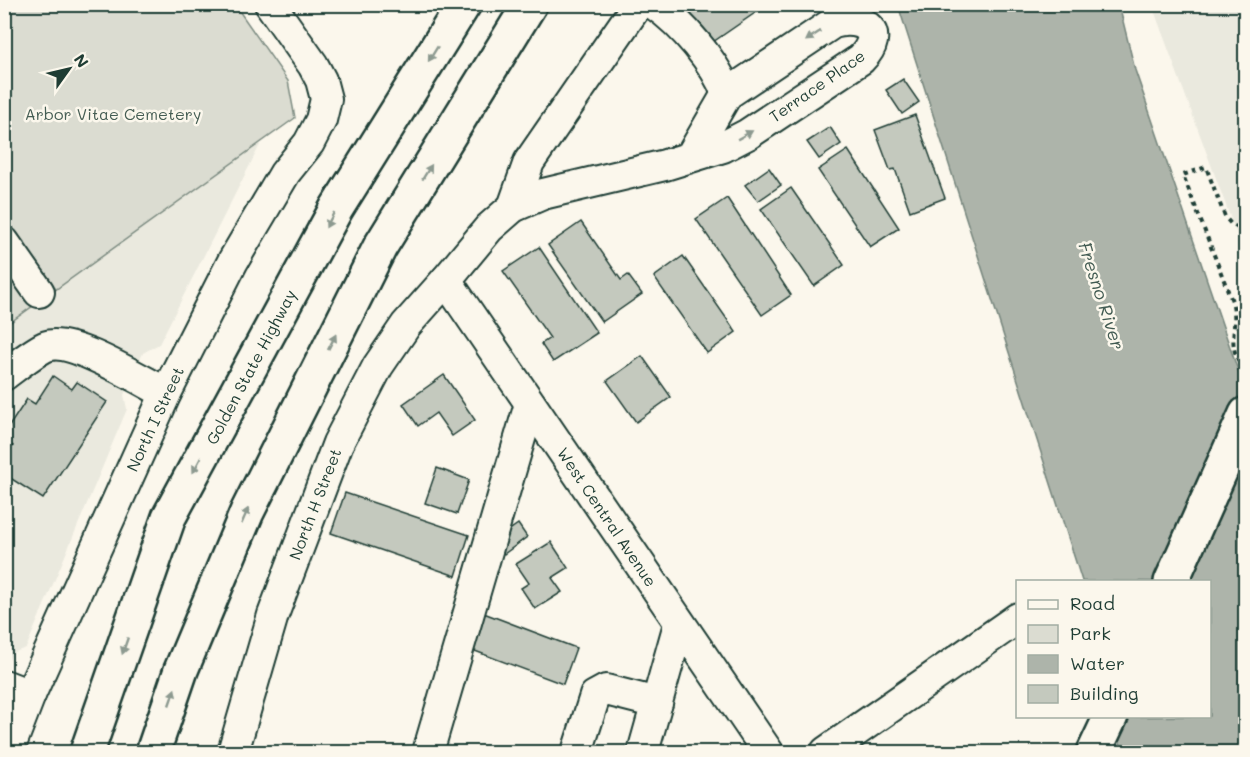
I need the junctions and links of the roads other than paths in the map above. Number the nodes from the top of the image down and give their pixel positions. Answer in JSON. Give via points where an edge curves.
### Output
{"nodes":[{"id":1,"x":270,"y":4,"type":"edge"},
{"id":2,"x":464,"y":4,"type":"edge"},
{"id":3,"x":530,"y":4,"type":"edge"},
{"id":4,"x":638,"y":4,"type":"edge"},
{"id":5,"x":654,"y":4,"type":"edge"},
{"id":6,"x":727,"y":94,"type":"junction"},
{"id":7,"x":691,"y":156,"type":"junction"},
{"id":8,"x":513,"y":207,"type":"junction"},
{"id":9,"x":4,"y":242,"type":"edge"},
{"id":10,"x":446,"y":280,"type":"junction"},
{"id":11,"x":39,"y":292,"type":"dead end"},
{"id":12,"x":4,"y":375,"type":"edge"},
{"id":13,"x":166,"y":393,"type":"junction"},
{"id":14,"x":530,"y":404,"type":"junction"},
{"id":15,"x":1245,"y":414,"type":"edge"},
{"id":16,"x":1172,"y":580,"type":"edge"},
{"id":17,"x":1016,"y":619,"type":"edge"},
{"id":18,"x":679,"y":624,"type":"junction"},
{"id":19,"x":17,"y":690,"type":"edge"},
{"id":20,"x":657,"y":703,"type":"junction"},
{"id":21,"x":1110,"y":718,"type":"edge"},
{"id":22,"x":8,"y":753,"type":"edge"},
{"id":23,"x":87,"y":753,"type":"edge"},
{"id":24,"x":153,"y":753,"type":"edge"},
{"id":25,"x":233,"y":753,"type":"edge"},
{"id":26,"x":428,"y":753,"type":"edge"},
{"id":27,"x":577,"y":753,"type":"edge"},
{"id":28,"x":643,"y":753,"type":"edge"},
{"id":29,"x":768,"y":753,"type":"edge"},
{"id":30,"x":826,"y":753,"type":"edge"},
{"id":31,"x":1094,"y":753,"type":"edge"}],
"edges":[{"from":1,"to":13,"type":"street","name":"North I Street","via":[[321,80],[326,99],[321,120],[233,261]]},
{"from":2,"to":23,"type":"main road","name":"Golden State Highway","one_way":true,"via":[[336,209],[170,517]]},
{"from":24,"to":3,"type":"main road","one_way":true,"via":[[181,670],[247,512],[380,247]]},
{"from":4,"to":8,"type":"street","via":[[529,162]]},
{"from":5,"to":6,"type":"street","via":[[685,29],[722,80]]},
{"from":6,"to":7,"type":"street","name":"Terrace Place"},
{"from":7,"to":6,"type":"street","name":"Terrace Place","one_way":true,"via":[[723,147],[748,134],[861,59],[870,49],[872,38],[867,26],[857,19],[833,23]]},
{"from":7,"to":8,"type":"street","name":"Terrace Place","via":[[543,194]]},
{"from":8,"to":10,"type":"street","name":"Terrace Place","via":[[489,228]]},
{"from":9,"to":11,"type":"street"},
{"from":10,"to":14,"type":"street","name":"West Central Avenue"},
{"from":10,"to":25,"type":"street","name":"North H Street","via":[[406,325],[378,366],[338,443],[273,615]]},
{"from":12,"to":13,"type":"street","via":[[47,345],[68,345]]},
{"from":13,"to":19,"type":"street","name":"North I Street"},
{"from":14,"to":18,"type":"street","name":"West Central Avenue"},
{"from":14,"to":26,"type":"street"},
{"from":15,"to":16,"type":"main road"},
{"from":17,"to":30,"type":"street"},
{"from":18,"to":20,"type":"street"},
{"from":18,"to":29,"type":"street","name":"West Central Avenue"},
{"from":19,"to":22,"type":"street","name":"North I Street"},
{"from":20,"to":27,"type":"street","via":[[606,690],[595,696]]},
{"from":20,"to":28,"type":"street"},
{"from":21,"to":31,"type":"main road"}]}
